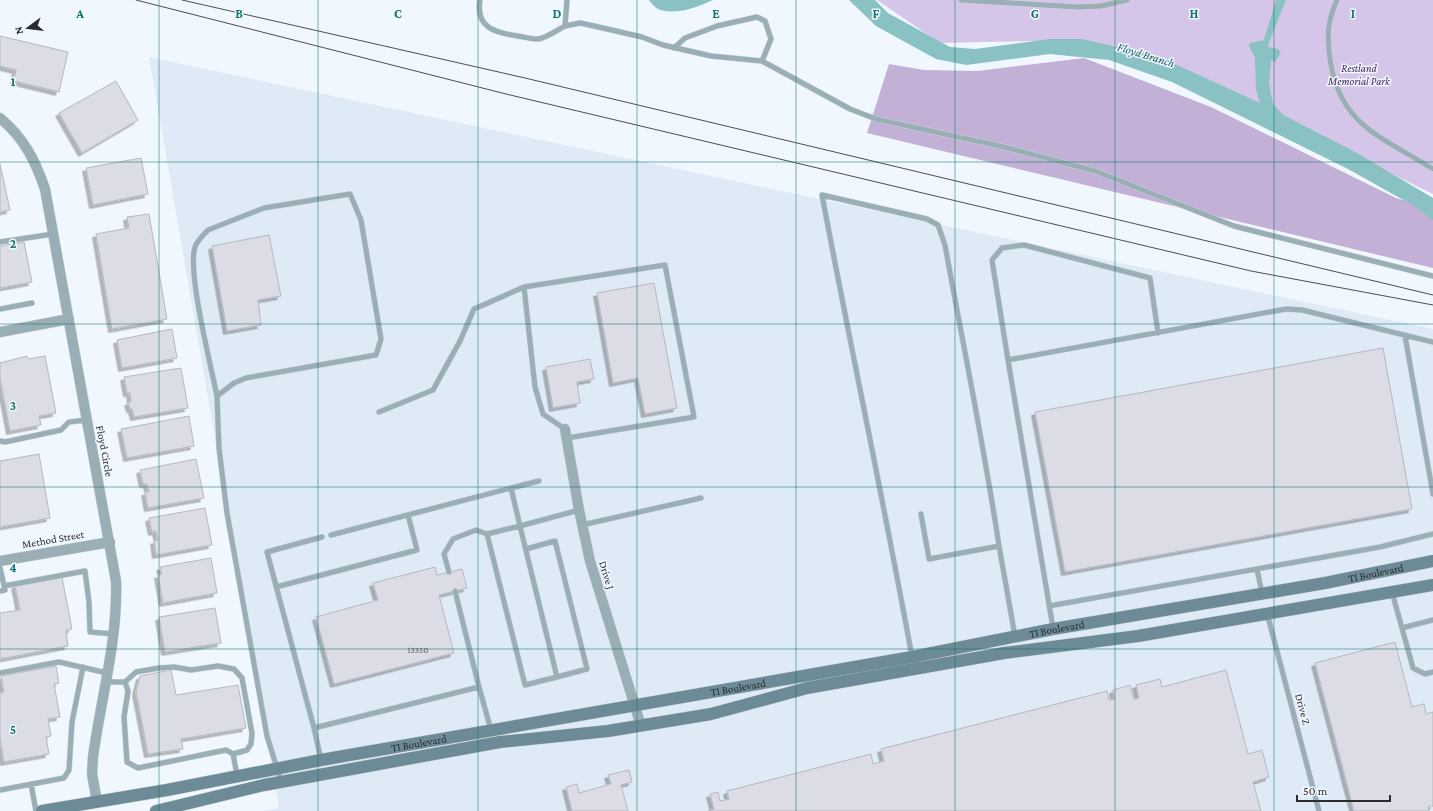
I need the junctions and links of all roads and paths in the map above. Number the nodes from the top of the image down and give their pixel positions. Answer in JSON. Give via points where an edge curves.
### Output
{"nodes":[{"id":1,"x":480,"y":0,"type":"edge"},
{"id":2,"x":567,"y":0,"type":"edge"},
{"id":3,"x":961,"y":0,"type":"edge"},
{"id":4,"x":1127,"y":0,"type":"edge"},
{"id":5,"x":1337,"y":0,"type":"edge"},
{"id":6,"x":565,"y":26,"type":"junction"},
{"id":7,"x":674,"y":48,"type":"junction"},
{"id":8,"x":762,"y":62,"type":"junction"},
{"id":9,"x":0,"y":118,"type":"edge"},
{"id":10,"x":1433,"y":169,"type":"edge"},
{"id":11,"x":53,"y":234,"type":"junction"},
{"id":12,"x":0,"y":242,"type":"edge"},
{"id":13,"x":1433,"y":276,"type":"edge"},
{"id":14,"x":524,"y":287,"type":"junction"},
{"id":15,"x":32,"y":303,"type":"dead end"},
{"id":16,"x":0,"y":309,"type":"edge"},
{"id":17,"x":69,"y":319,"type":"junction"},
{"id":18,"x":0,"y":332,"type":"edge"},
{"id":19,"x":1158,"y":333,"type":"junction"},
{"id":20,"x":1405,"y":336,"type":"junction"},
{"id":21,"x":1433,"y":342,"type":"edge"},
{"id":22,"x":1008,"y":360,"type":"junction"},
{"id":23,"x":217,"y":396,"type":"junction"},
{"id":24,"x":378,"y":412,"type":"dead end"},
{"id":25,"x":87,"y":420,"type":"junction"},
{"id":26,"x":566,"y":434,"type":"junction"},
{"id":27,"x":0,"y":441,"type":"edge"},
{"id":28,"x":539,"y":481,"type":"dead end"},
{"id":29,"x":510,"y":488,"type":"junction"},
{"id":30,"x":1433,"y":494,"type":"edge"},
{"id":31,"x":701,"y":498,"type":"dead end"},
{"id":32,"x":578,"y":510,"type":"junction"},
{"id":33,"x":921,"y":514,"type":"dead end"},
{"id":34,"x":408,"y":515,"type":"junction"},
{"id":35,"x":582,"y":525,"type":"junction"},
{"id":36,"x":520,"y":526,"type":"junction"},
{"id":37,"x":487,"y":534,"type":"junction"},
{"id":38,"x":1433,"y":534,"type":"edge"},
{"id":39,"x":331,"y":535,"type":"dead end"},
{"id":40,"x":322,"y":537,"type":"dead end"},
{"id":41,"x":110,"y":542,"type":"junction"},
{"id":42,"x":999,"y":546,"type":"junction"},
{"id":43,"x":526,"y":549,"type":"junction"},
{"id":44,"x":0,"y":561,"type":"edge"},
{"id":45,"x":1433,"y":561,"type":"edge"},
{"id":46,"x":0,"y":568,"type":"edge"},
{"id":47,"x":1257,"y":569,"type":"junction"},
{"id":48,"x":449,"y":572,"type":"dead end"},
{"id":49,"x":1433,"y":585,"type":"edge"},
{"id":50,"x":4,"y":586,"type":"junction"},
{"id":51,"x":276,"y":587,"type":"junction"},
{"id":52,"x":0,"y":591,"type":"edge"},
{"id":53,"x":455,"y":591,"type":"dead end"},
{"id":54,"x":1392,"y":592,"type":"junction"},
{"id":55,"x":1263,"y":594,"type":"junction"},
{"id":56,"x":1049,"y":606,"type":"junction"},
{"id":57,"x":1267,"y":613,"type":"junction"},
{"id":58,"x":1433,"y":620,"type":"edge"},
{"id":59,"x":1402,"y":628,"type":"junction"},
{"id":60,"x":1053,"y":629,"type":"junction"},
{"id":61,"x":114,"y":634,"type":"junction"},
{"id":62,"x":1016,"y":637,"type":"junction"},
{"id":63,"x":912,"y":657,"type":"junction"},
{"id":64,"x":83,"y":667,"type":"junction"},
{"id":65,"x":1433,"y":672,"type":"edge"},
{"id":66,"x":0,"y":673,"type":"edge"},
{"id":67,"x":557,"y":677,"type":"junction"},
{"id":68,"x":106,"y":678,"type":"junction"},
{"id":69,"x":125,"y":682,"type":"junction"},
{"id":70,"x":479,"y":687,"type":"junction"},
{"id":71,"x":635,"y":705,"type":"junction"},
{"id":72,"x":641,"y":726,"type":"junction"},
{"id":73,"x":314,"y":728,"type":"junction"},
{"id":74,"x":491,"y":731,"type":"junction"},
{"id":75,"x":233,"y":754,"type":"junction"},
{"id":76,"x":321,"y":760,"type":"junction"},
{"id":77,"x":278,"y":767,"type":"junction"},
{"id":78,"x":237,"y":776,"type":"junction"},
{"id":79,"x":281,"y":781,"type":"junction"},
{"id":80,"x":31,"y":784,"type":"junction"},
{"id":81,"x":0,"y":790,"type":"edge"},
{"id":82,"x":98,"y":807,"type":"edge"},
{"id":83,"x":36,"y":811,"type":"edge"},
{"id":84,"x":42,"y":811,"type":"edge"},
{"id":85,"x":156,"y":811,"type":"edge"},
{"id":86,"x":1319,"y":811,"type":"edge"}],
"edges":[{"from":1,"to":6,"type":"lane","via":[[482,17],[488,28],[498,34],[538,39]]},
{"from":2,"to":6,"type":"lane"},
{"from":3,"to":4,"type":"lane","via":[[1078,7],[1101,6]]},
{"from":5,"to":10,"type":"lane","via":[[1330,14],[1328,42],[1332,75],[1342,100],[1366,127]]},
{"from":6,"to":7,"type":"lane","via":[[580,23],[642,37]]},
{"from":7,"to":8,"type":"lane","via":[[711,56]]},
{"from":7,"to":8,"type":"lane","via":[[684,38],[716,26],[757,18],[765,21],[771,39]]},
{"from":8,"to":13,"type":"lane","via":[[876,119],[1095,170],[1234,226]]},
{"from":9,"to":11,"type":"street","name":"Floyd Circle","via":[[22,140],[36,165],[45,189]]},
{"from":11,"to":12,"type":"lane"},
{"from":11,"to":17,"type":"street","name":"Floyd Circle"},
{"from":14,"to":24,"type":"lane","via":[[474,309],[433,390]]},
{"from":14,"to":26,"type":"lane","via":[[535,387],[543,414]]},
{"from":14,"to":26,"type":"lane","via":[[665,265],[694,417]]},
{"from":15,"to":16,"type":"lane"},
{"from":17,"to":18,"type":"street"},
{"from":17,"to":25,"type":"street","name":"Floyd Circle"},
{"from":19,"to":20,"type":"lane","via":[[1286,309],[1302,310]]},
{"from":19,"to":22,"type":"lane"},
{"from":19,"to":22,"type":"lane","via":[[1150,278],[1024,245],[1002,248],[992,260]]},
{"from":20,"to":21,"type":"lane"},
{"from":20,"to":30,"type":"lane"},
{"from":22,"to":56,"type":"lane"},
{"from":23,"to":23,"type":"lane","via":[[194,281],[195,247],[201,237],[208,230],[264,208],[350,194],[360,220],[381,339],[376,355],[246,378],[234,383]]},
{"from":23,"to":77,"type":"lane","via":[[219,448],[227,514],[267,736]]},
{"from":25,"to":27,"type":"lane","via":[[69,422],[61,430]]},
{"from":25,"to":41,"type":"street","name":"Floyd Circle"},
{"from":26,"to":32,"type":"street","name":"Drive J"},
{"from":28,"to":29,"type":"lane"},
{"from":29,"to":34,"type":"lane"},
{"from":29,"to":36,"type":"lane"},
{"from":31,"to":35,"type":"lane"},
{"from":32,"to":35,"type":"street","name":"Drive J"},
{"from":32,"to":36,"type":"lane"},
{"from":33,"to":42,"type":"lane","via":[[929,559]]},
{"from":34,"to":39,"type":"lane"},
{"from":34,"to":51,"type":"lane","via":[[417,550]]},
{"from":35,"to":71,"type":"street","name":"Drive J","via":[[590,561]]},
{"from":36,"to":37,"type":"lane"},
{"from":36,"to":43,"type":"lane"},
{"from":37,"to":48,"type":"lane","via":[[476,530],[453,539],[444,554]]},
{"from":37,"to":67,"type":"lane","via":[[525,685]]},
{"from":38,"to":47,"type":"lane","via":[[1380,547]]},
{"from":40,"to":51,"type":"lane","via":[[267,552]]},
{"from":41,"to":44,"type":"street","name":"Method Street"},
{"from":41,"to":61,"type":"street","name":"Floyd Circle","via":[[116,581],[117,609]]},
{"from":42,"to":62,"type":"lane"},
{"from":42,"to":63,"type":"lane","via":[[945,245],[938,226],[927,219],[822,195]]},
{"from":43,"to":67,"type":"lane"},
{"from":43,"to":67,"type":"lane","via":[[555,541],[587,669]]},
{"from":45,"to":55,"type":"street","name":"TI Boulevard"},
{"from":46,"to":50,"type":"lane"},
{"from":47,"to":55,"type":"lane"},
{"from":47,"to":56,"type":"lane"},
{"from":49,"to":54,"type":"street","name":"TI Boulevard"},
{"from":50,"to":52,"type":"lane","via":[[5,590]]},
{"from":50,"to":61,"type":"lane","via":[[85,571],[90,632]]},
{"from":51,"to":73,"type":"lane"},
{"from":53,"to":70,"type":"lane"},
{"from":54,"to":57,"type":"street","name":"TI Boulevard"},
{"from":54,"to":59,"type":"lane"},
{"from":55,"to":57,"type":"street"},
{"from":55,"to":60,"type":"street","name":"TI Boulevard"},
{"from":56,"to":60,"type":"lane"},
{"from":57,"to":72,"type":"street","name":"TI Boulevard","via":[[1130,637],[1004,653],[815,687],[710,714]]},
{"from":57,"to":86,"type":"lane","name":"Drive Z"},
{"from":58,"to":59,"type":"lane"},
{"from":59,"to":65,"type":"lane","via":[[1413,668],[1426,674]]},
{"from":60,"to":62,"type":"street","name":"TI Boulevard"},
{"from":61,"to":68,"type":"street","name":"Floyd Circle"},
{"from":62,"to":63,"type":"street","name":"TI Boulevard"},
{"from":63,"to":71,"type":"street","name":"TI Boulevard"},
{"from":64,"to":66,"type":"lane","via":[[59,662]]},
{"from":64,"to":68,"type":"lane"},
{"from":64,"to":80,"type":"lane","via":[[72,722],[69,770],[64,778]]},
{"from":68,"to":69,"type":"lane"},
{"from":68,"to":82,"type":"street","name":"Floyd Circle","via":[[93,757],[92,774]]},
{"from":69,"to":75,"type":"lane","via":[[128,691],[124,717],[127,762],[138,768],[226,750]]},
{"from":69,"to":75,"type":"lane","via":[[136,672],[159,668],[191,670],[218,666],[234,669],[242,678],[252,733],[251,744],[247,750]]},
{"from":70,"to":73,"type":"lane"},
{"from":70,"to":74,"type":"lane"},
{"from":71,"to":72,"type":"street","name":"Drive J"},
{"from":71,"to":74,"type":"street","name":"TI Boulevard"},
{"from":72,"to":79,"type":"street","name":"TI Boulevard","via":[[589,734],[500,742]]},
{"from":73,"to":76,"type":"lane"},
{"from":74,"to":76,"type":"street","name":"TI Boulevard"},
{"from":75,"to":78,"type":"lane"},
{"from":76,"to":77,"type":"street","name":"TI Boulevard"},
{"from":77,"to":78,"type":"street","name":"TI Boulevard"},
{"from":77,"to":79,"type":"lane"},
{"from":78,"to":82,"type":"street","name":"TI Boulevard"},
{"from":79,"to":85,"type":"street","name":"TI Boulevard"},
{"from":80,"to":81,"type":"lane"},
{"from":80,"to":83,"type":"lane"},
{"from":82,"to":84,"type":"street","name":"TI Boulevard"}]}
